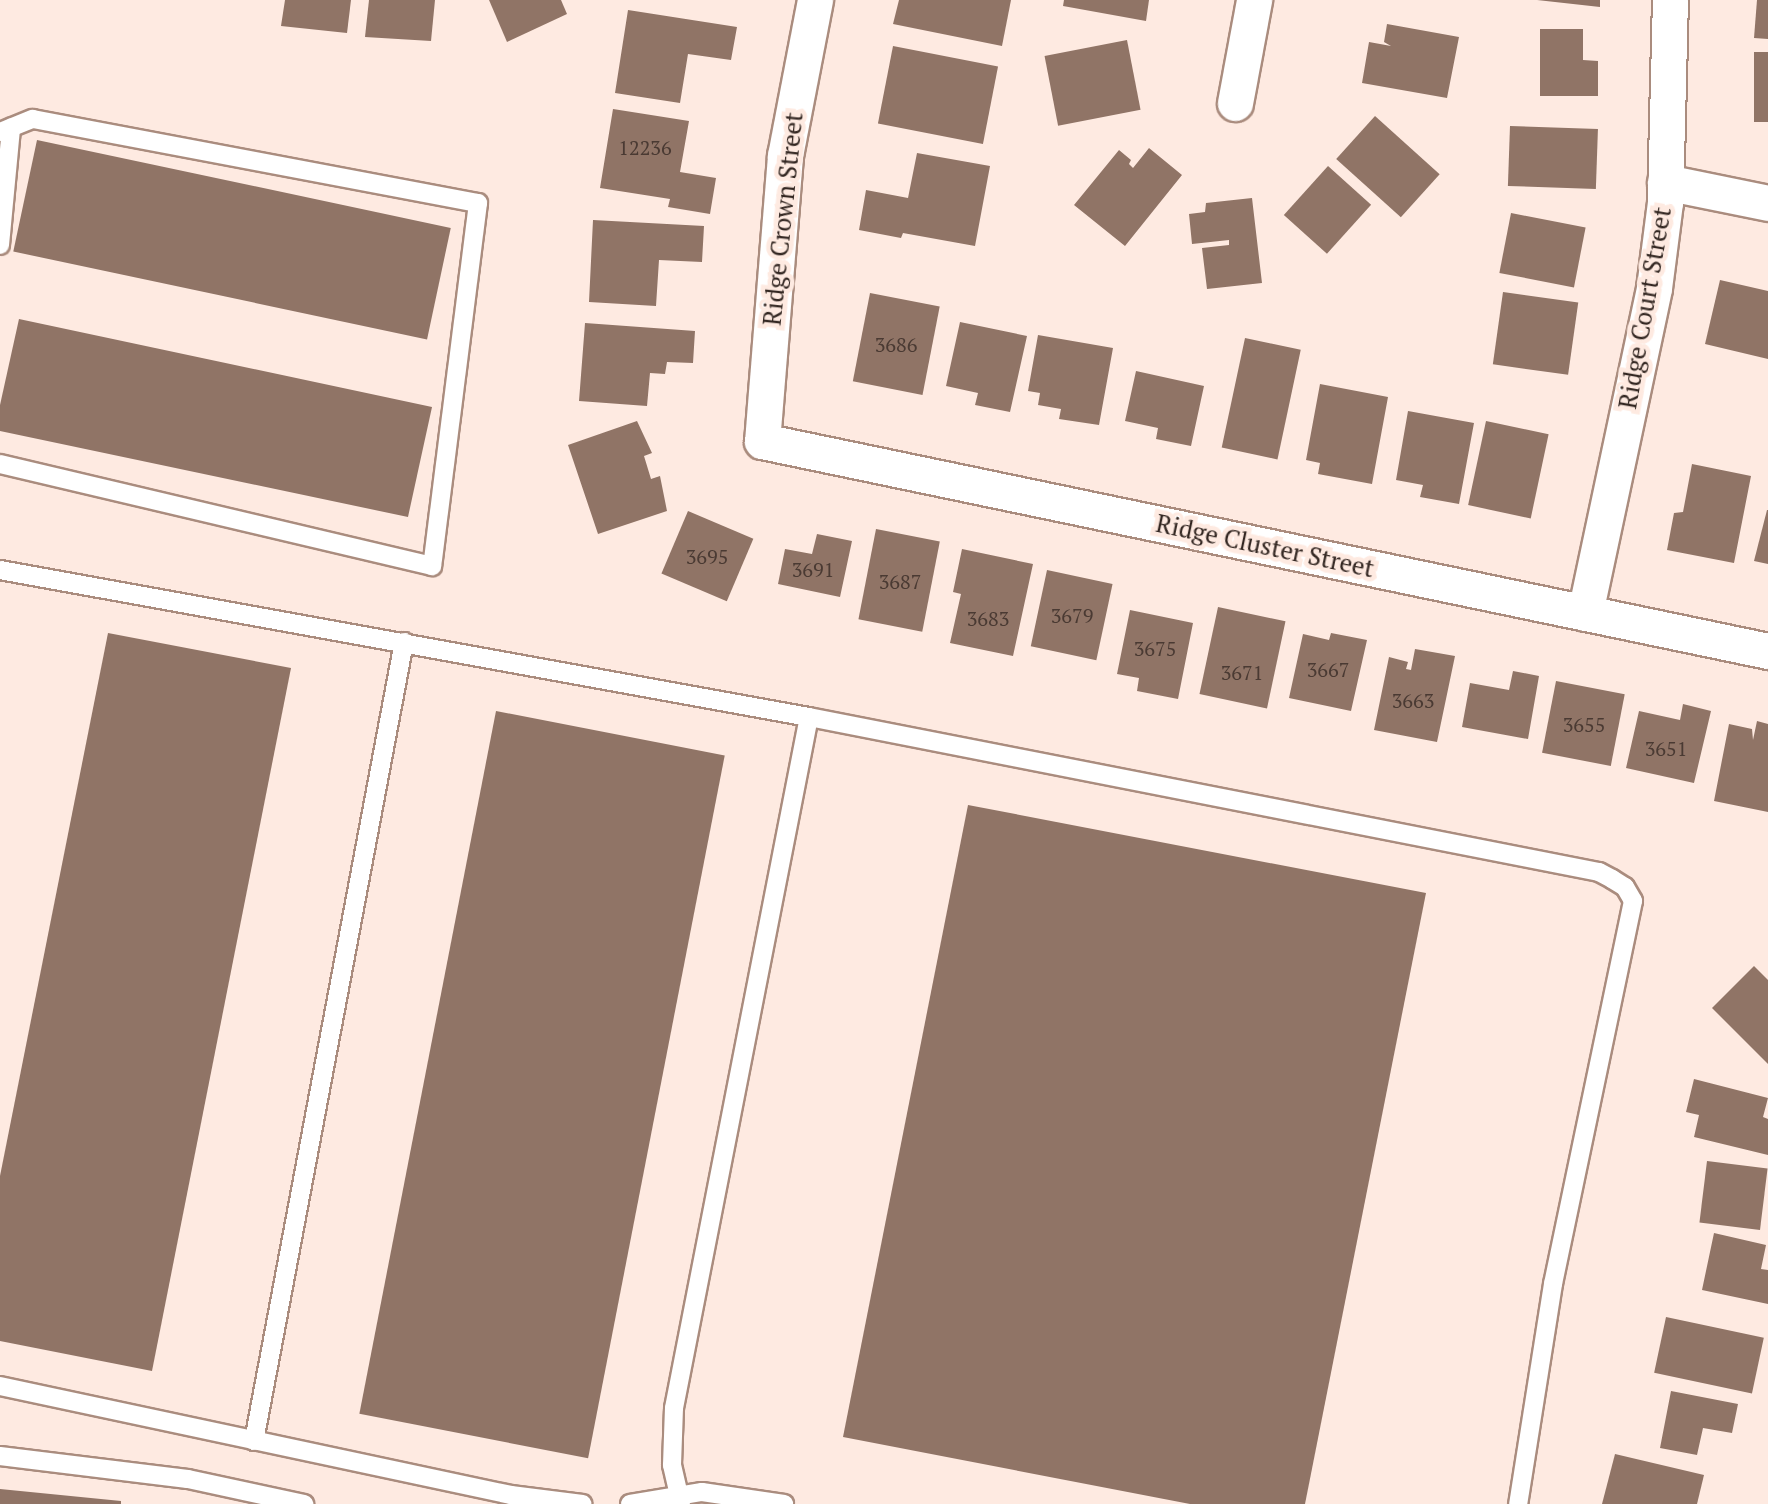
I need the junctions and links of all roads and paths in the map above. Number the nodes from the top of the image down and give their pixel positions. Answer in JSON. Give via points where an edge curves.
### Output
{"nodes":[{"id":1,"x":815,"y":0,"type":"edge"},
{"id":2,"x":1254,"y":0,"type":"edge"},
{"id":3,"x":1670,"y":0,"type":"edge"},
{"id":4,"x":1235,"y":103,"type":"dead end"},
{"id":5,"x":6,"y":130,"type":"edge"},
{"id":6,"x":1665,"y":182,"type":"junction"},
{"id":7,"x":1768,"y":204,"type":"edge"},
{"id":8,"x":0,"y":246,"type":"edge"},
{"id":9,"x":762,"y":440,"type":"joint"},
{"id":10,"x":0,"y":464,"type":"edge"},
{"id":11,"x":0,"y":570,"type":"edge"},
{"id":12,"x":1585,"y":612,"type":"junction"},
{"id":13,"x":404,"y":642,"type":"junction"},
{"id":14,"x":1768,"y":651,"type":"edge"},
{"id":15,"x":809,"y":717,"type":"junction"},
{"id":16,"x":0,"y":1386,"type":"edge"},
{"id":17,"x":254,"y":1441,"type":"junction"},
{"id":18,"x":0,"y":1456,"type":"edge"},
{"id":19,"x":680,"y":1500,"type":"edge"},
{"id":20,"x":267,"y":1501,"type":"edge"},
{"id":21,"x":304,"y":1504,"type":"edge"},
{"id":22,"x":582,"y":1504,"type":"edge"},
{"id":23,"x":630,"y":1504,"type":"edge"},
{"id":24,"x":784,"y":1504,"type":"edge"},
{"id":25,"x":1518,"y":1504,"type":"edge"}],
"edges":[{"from":1,"to":9,"type":"street","name":"Ridge Crown Street","via":[[785,156]]},
{"from":2,"to":4,"type":"street"},
{"from":3,"to":6,"type":"street","name":"Ridge Court Street"},
{"from":5,"to":8,"type":"lane"},
{"from":5,"to":10,"type":"lane","via":[[33,120],[478,203],[432,566]]},
{"from":6,"to":7,"type":"street"},
{"from":6,"to":12,"type":"street","name":"Ridge Court Street","via":[[1654,288]]},
{"from":9,"to":12,"type":"street","name":"Ridge Cluster Street"},
{"from":11,"to":13,"type":"lane"},
{"from":12,"to":14,"type":"street","name":"Ridge Cluster Street"},
{"from":13,"to":15,"type":"lane"},
{"from":13,"to":17,"type":"lane"},
{"from":15,"to":19,"type":"lane","via":[[674,1408],[672,1465]]},
{"from":15,"to":25,"type":"lane","via":[[1599,872],[1626,887],[1633,901],[1553,1284]]},
{"from":16,"to":17,"type":"lane"},
{"from":17,"to":22,"type":"lane"},
{"from":18,"to":20,"type":"lane","via":[[188,1480]]},
{"from":19,"to":23,"type":"lane"},
{"from":19,"to":24,"type":"lane","via":[[724,1492]]},
{"from":20,"to":21,"type":"lane"}]}
